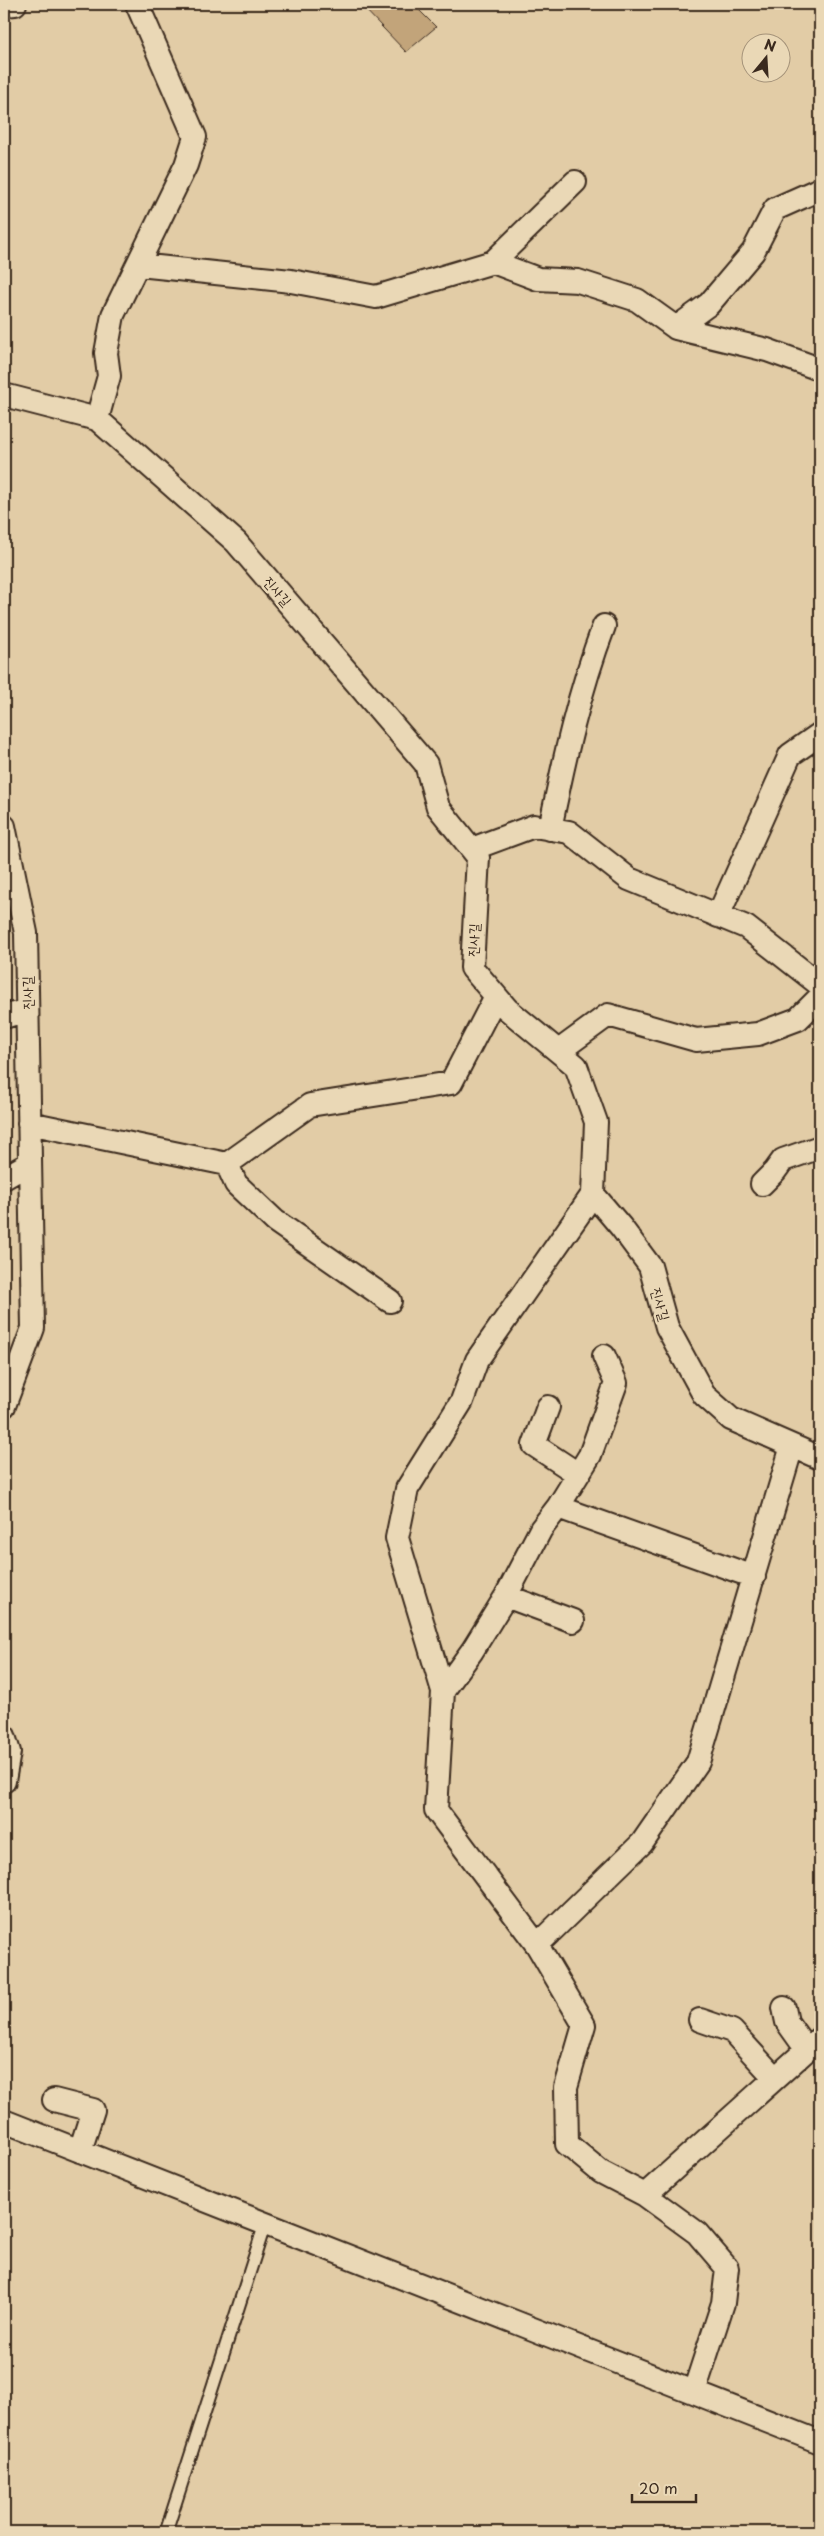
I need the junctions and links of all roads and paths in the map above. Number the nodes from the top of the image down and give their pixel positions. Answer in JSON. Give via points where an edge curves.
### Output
{"nodes":[{"id":1,"x":15,"y":4,"type":"edge"},
{"id":2,"x":137,"y":4,"type":"edge"},
{"id":3,"x":4,"y":5,"type":"edge"},
{"id":4,"x":574,"y":182,"type":"dead end"},
{"id":5,"x":820,"y":189,"type":"edge"},
{"id":6,"x":493,"y":262,"type":"junction"},
{"id":7,"x":139,"y":264,"type":"junction"},
{"id":8,"x":676,"y":328,"type":"junction"},
{"id":9,"x":819,"y":369,"type":"dead end"},
{"id":10,"x":4,"y":395,"type":"edge"},
{"id":11,"x":97,"y":420,"type":"junction"},
{"id":12,"x":604,"y":626,"type":"dead end"},
{"id":13,"x":820,"y":734,"type":"edge"},
{"id":14,"x":4,"y":826,"type":"edge"},
{"id":15,"x":550,"y":829,"type":"junction"},
{"id":16,"x":472,"y":849,"type":"junction"},
{"id":17,"x":718,"y":916,"type":"junction"},
{"id":18,"x":820,"y":984,"type":"edge"},
{"id":19,"x":496,"y":996,"type":"junction"},
{"id":20,"x":820,"y":997,"type":"edge"},
{"id":21,"x":27,"y":1010,"type":"junction"},
{"id":22,"x":4,"y":1017,"type":"edge"},
{"id":23,"x":561,"y":1054,"type":"junction"},
{"id":24,"x":29,"y":1122,"type":"junction"},
{"id":25,"x":820,"y":1148,"type":"edge"},
{"id":26,"x":30,"y":1163,"type":"junction"},
{"id":27,"x":227,"y":1164,"type":"junction"},
{"id":28,"x":4,"y":1178,"type":"edge"},
{"id":29,"x":762,"y":1184,"type":"dead end"},
{"id":30,"x":593,"y":1194,"type":"junction"},
{"id":31,"x":390,"y":1301,"type":"dead end"},
{"id":32,"x":604,"y":1356,"type":"dead end"},
{"id":33,"x":4,"y":1406,"type":"edge"},
{"id":34,"x":548,"y":1407,"type":"dead end"},
{"id":35,"x":792,"y":1446,"type":"junction"},
{"id":36,"x":820,"y":1458,"type":"edge"},
{"id":37,"x":578,"y":1474,"type":"junction"},
{"id":38,"x":558,"y":1507,"type":"junction"},
{"id":39,"x":754,"y":1577,"type":"junction"},
{"id":40,"x":506,"y":1596,"type":"junction"},
{"id":41,"x":573,"y":1621,"type":"dead end"},
{"id":42,"x":443,"y":1691,"type":"junction"},
{"id":43,"x":4,"y":1736,"type":"edge"},
{"id":44,"x":4,"y":1780,"type":"edge"},
{"id":45,"x":537,"y":1945,"type":"junction"},
{"id":46,"x":784,"y":2008,"type":"dead end"},
{"id":47,"x":700,"y":2020,"type":"dead end"},
{"id":48,"x":814,"y":2044,"type":"edge"},
{"id":49,"x":775,"y":2078,"type":"junction"},
{"id":50,"x":54,"y":2100,"type":"dead end"},
{"id":51,"x":4,"y":2121,"type":"edge"},
{"id":52,"x":80,"y":2151,"type":"junction"},
{"id":53,"x":645,"y":2195,"type":"junction"},
{"id":54,"x":265,"y":2224,"type":"junction"},
{"id":55,"x":694,"y":2392,"type":"junction"},
{"id":56,"x":820,"y":2442,"type":"edge"},
{"id":57,"x":166,"y":2532,"type":"edge"}],
"edges":[{"from":1,"to":3,"type":"street"},
{"from":2,"to":7,"type":"street","via":[[195,138],[186,165]]},
{"from":4,"to":6,"type":"street"},
{"from":5,"to":8,"type":"street","via":[[775,209],[753,252],[709,304]]},
{"from":6,"to":7,"type":"street","via":[[376,298],[291,281]]},
{"from":6,"to":8,"type":"street","via":[[538,279],[578,281],[637,300]]},
{"from":7,"to":11,"type":"street","via":[[113,315],[106,352],[109,376]]},
{"from":8,"to":9,"type":"street","via":[[768,350]]},
{"from":10,"to":11,"type":"street","name":"진사길"},
{"from":11,"to":16,"type":"street","name":"진사길","via":[[236,542],[426,764],[438,807]]},
{"from":12,"to":15,"type":"street","via":[[573,726]]},
{"from":13,"to":17,"type":"street","via":[[790,755]]},
{"from":14,"to":21,"type":"street","name":"진사길","via":[[26,933]]},
{"from":15,"to":16,"type":"street","via":[[534,826]]},
{"from":15,"to":17,"type":"street","via":[[569,832],[628,879]]},
{"from":16,"to":19,"type":"street","name":"진사길","via":[[478,857],[472,968]]},
{"from":17,"to":18,"type":"street","via":[[746,927]]},
{"from":19,"to":23,"type":"street","name":"진사길"},
{"from":19,"to":27,"type":"street","via":[[450,1083],[310,1105]]},
{"from":20,"to":23,"type":"street","via":[[798,1019],[758,1034],[696,1040],[608,1015],[567,1045]]},
{"from":21,"to":22,"type":"street"},
{"from":21,"to":24,"type":"street","name":"진사길"},
{"from":23,"to":30,"type":"street","name":"진사길","via":[[576,1066],[596,1122]]},
{"from":24,"to":26,"type":"street","name":"진사길"},
{"from":24,"to":27,"type":"street"},
{"from":25,"to":29,"type":"street","via":[[783,1160]]},
{"from":26,"to":28,"type":"street"},
{"from":26,"to":33,"type":"street","name":"진사길","via":[[33,1328]]},
{"from":27,"to":31,"type":"street","via":[[236,1184],[275,1221]]},
{"from":30,"to":35,"type":"street","name":"진사길","via":[[650,1266],[667,1327],[704,1395],[730,1419]]},
{"from":30,"to":42,"type":"street","via":[[477,1360],[462,1401],[407,1489],[397,1538]]},
{"from":32,"to":37,"type":"street","via":[[616,1384],[590,1455]]},
{"from":34,"to":37,"type":"street","via":[[534,1444]]},
{"from":35,"to":36,"type":"street","name":"진사길"},
{"from":35,"to":39,"type":"street"},
{"from":37,"to":38,"type":"street"},
{"from":38,"to":39,"type":"street"},
{"from":38,"to":40,"type":"street","via":[[541,1529]]},
{"from":39,"to":45,"type":"street","via":[[698,1762],[642,1843]]},
{"from":40,"to":41,"type":"street"},
{"from":40,"to":42,"type":"street"},
{"from":42,"to":45,"type":"street","via":[[436,1810]]},
{"from":43,"to":44,"type":"street","via":[[9,1752]]},
{"from":45,"to":53,"type":"street","via":[[584,2025],[566,2086],[567,2144],[601,2172]]},
{"from":46,"to":48,"type":"street","via":[[787,2022]]},
{"from":47,"to":49,"type":"street","via":[[732,2031]]},
{"from":48,"to":49,"type":"street"},
{"from":49,"to":53,"type":"street"},
{"from":50,"to":52,"type":"street","via":[[93,2110]]},
{"from":51,"to":52,"type":"street"},
{"from":52,"to":54,"type":"street"},
{"from":53,"to":55,"type":"street","via":[[697,2233],[727,2268],[723,2303]]},
{"from":54,"to":55,"type":"street"},
{"from":54,"to":57,"type":"lane"},
{"from":55,"to":56,"type":"street"}]}
